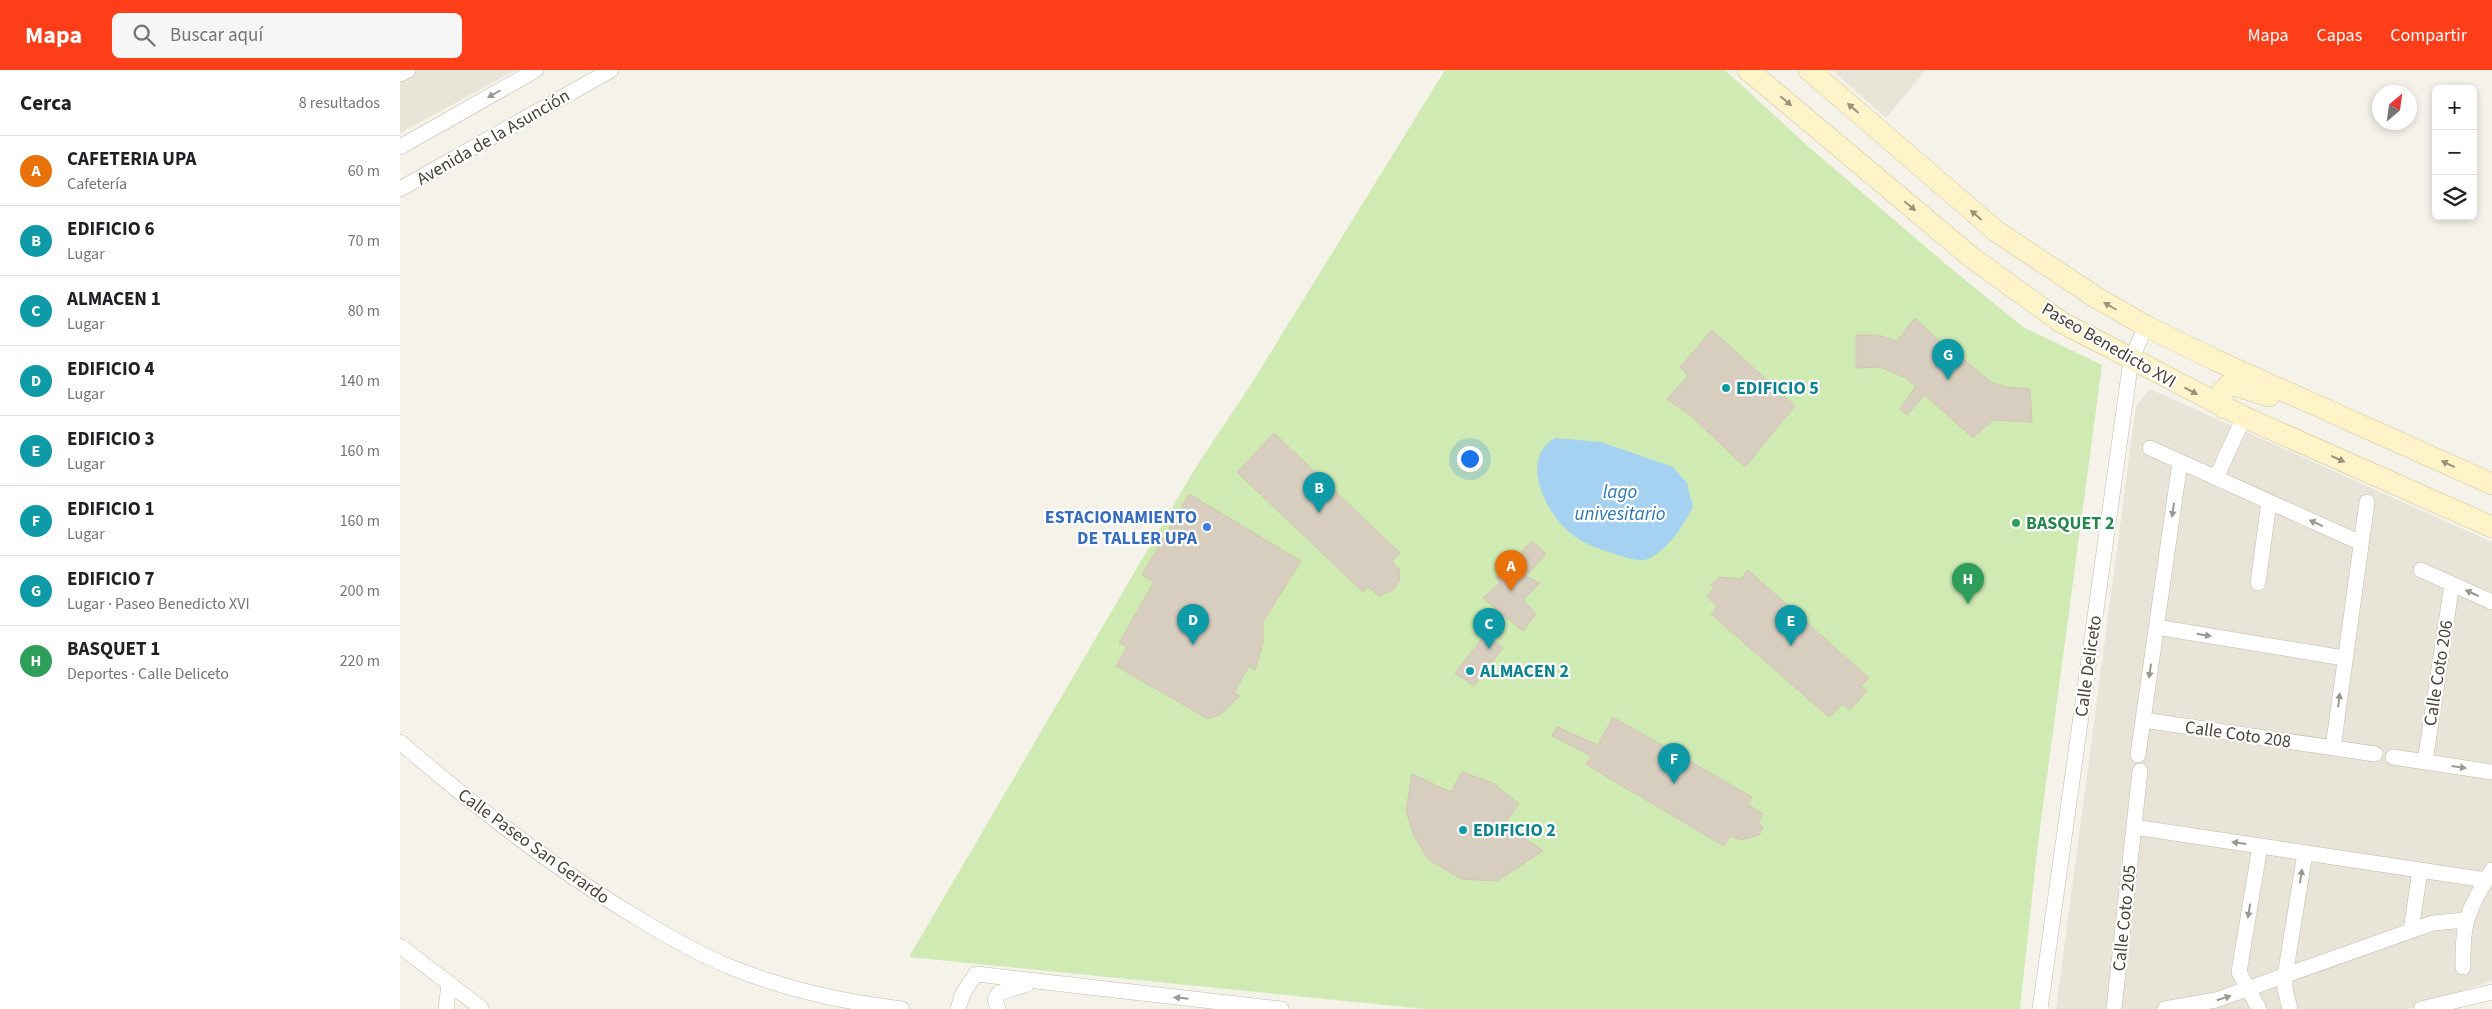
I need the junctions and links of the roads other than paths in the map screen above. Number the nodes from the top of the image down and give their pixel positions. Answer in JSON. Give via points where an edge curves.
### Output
{"nodes":[{"id":1,"x":408,"y":70,"type":"edge"},
{"id":2,"x":536,"y":70,"type":"edge"},
{"id":3,"x":611,"y":70,"type":"edge"},
{"id":4,"x":1748,"y":70,"type":"edge"},
{"id":5,"x":1809,"y":70,"type":"edge"},
{"id":6,"x":400,"y":71,"type":"edge"},
{"id":7,"x":400,"y":148,"type":"edge"},
{"id":8,"x":400,"y":189,"type":"edge"},
{"id":9,"x":2146,"y":326,"type":"junction"},
{"id":10,"x":2131,"y":360,"type":"junction"},
{"id":11,"x":2224,"y":408,"type":"junction"},
{"id":12,"x":2244,"y":417,"type":"junction"},
{"id":13,"x":2362,"y":425,"type":"junction"},
{"id":14,"x":2150,"y":448,"type":"dead end"},
{"id":15,"x":2180,"y":462,"type":"junction"},
{"id":16,"x":2216,"y":478,"type":"junction"},
{"id":17,"x":2492,"y":484,"type":"edge"},
{"id":18,"x":2269,"y":502,"type":"junction"},
{"id":19,"x":2367,"y":502,"type":"dead end"},
{"id":20,"x":2492,"y":527,"type":"edge"},
{"id":21,"x":2361,"y":543,"type":"junction"},
{"id":22,"x":2421,"y":570,"type":"dead end"},
{"id":23,"x":2258,"y":583,"type":"dead end"},
{"id":24,"x":2452,"y":584,"type":"junction"},
{"id":25,"x":2492,"y":602,"type":"edge"},
{"id":26,"x":2156,"y":627,"type":"junction"},
{"id":27,"x":2344,"y":658,"type":"junction"},
{"id":28,"x":2143,"y":720,"type":"junction"},
{"id":29,"x":400,"y":742,"type":"edge"},
{"id":30,"x":2333,"y":748,"type":"junction"},
{"id":31,"x":2375,"y":754,"type":"dead end"},
{"id":32,"x":2138,"y":755,"type":"dead end"},
{"id":33,"x":2392,"y":757,"type":"dead end"},
{"id":34,"x":2425,"y":762,"type":"junction"},
{"id":35,"x":2140,"y":771,"type":"dead end"},
{"id":36,"x":2492,"y":772,"type":"edge"},
{"id":37,"x":2134,"y":827,"type":"junction"},
{"id":38,"x":2260,"y":846,"type":"junction"},
{"id":39,"x":2305,"y":853,"type":"junction"},
{"id":40,"x":2420,"y":870,"type":"junction"},
{"id":41,"x":2489,"y":875,"type":"edge"},
{"id":42,"x":2465,"y":920,"type":"junction"},
{"id":43,"x":2411,"y":931,"type":"junction"},
{"id":44,"x":400,"y":946,"type":"edge"},
{"id":45,"x":2463,"y":967,"type":"dead end"},
{"id":46,"x":2286,"y":976,"type":"junction"},
{"id":47,"x":1036,"y":982,"type":"junction"},
{"id":48,"x":449,"y":984,"type":"junction"},
{"id":49,"x":2248,"y":990,"type":"junction"},
{"id":50,"x":2492,"y":992,"type":"edge"},
{"id":51,"x":481,"y":1008,"type":"edge"},
{"id":52,"x":446,"y":1009,"type":"edge"},
{"id":53,"x":902,"y":1009,"type":"edge"},
{"id":54,"x":958,"y":1009,"type":"edge"},
{"id":55,"x":998,"y":1009,"type":"edge"},
{"id":56,"x":1281,"y":1009,"type":"edge"},
{"id":57,"x":2040,"y":1009,"type":"edge"},
{"id":58,"x":2114,"y":1009,"type":"edge"},
{"id":59,"x":2165,"y":1009,"type":"edge"},
{"id":60,"x":2259,"y":1009,"type":"edge"},
{"id":61,"x":2290,"y":1009,"type":"edge"},
{"id":62,"x":2421,"y":1009,"type":"edge"}],
"edges":[{"from":1,"to":6,"type":"street"},
{"from":2,"to":7,"type":"street","name":"Avenida de la Asunción","one_way":true},
{"from":3,"to":8,"type":"street","name":"Avenida de la Asunción"},
{"from":4,"to":10,"type":"street","name":"Paseo Benedicto XVI","one_way":true,"via":[[1971,257],[2061,322]]},
{"from":9,"to":5,"type":"street","name":"Paseo Benedicto XVI","one_way":true,"via":[[1996,232]]},
{"from":9,"to":10,"type":"street","name":"Calle Deliceto"},
{"from":9,"to":13,"type":"street","name":"Paseo Benedicto XVI"},
{"from":10,"to":11,"type":"street","name":"Paseo Benedicto XVI","one_way":true},
{"from":10,"to":57,"type":"street","name":"Calle Deliceto"},
{"from":11,"to":12,"type":"street","name":"Paseo Benedicto XVI"},
{"from":11,"to":13,"type":"street","via":[[2221,393],[2230,384]]},
{"from":12,"to":16,"type":"street"},
{"from":12,"to":20,"type":"street","name":"Paseo Benedicto XVI","one_way":true},
{"from":17,"to":13,"type":"street","name":"Paseo Benedicto XVI","one_way":true},
{"from":14,"to":15,"type":"street"},
{"from":15,"to":16,"type":"street"},
{"from":15,"to":26,"type":"street","one_way":true},
{"from":16,"to":18,"type":"street"},
{"from":21,"to":18,"type":"street","one_way":true},
{"from":18,"to":23,"type":"street"},
{"from":19,"to":21,"type":"street"},
{"from":21,"to":27,"type":"street"},
{"from":22,"to":24,"type":"street"},
{"from":25,"to":24,"type":"street","one_way":true},
{"from":24,"to":34,"type":"street","name":"Calle Coto 206"},
{"from":26,"to":27,"type":"street","one_way":true},
{"from":26,"to":28,"type":"street","one_way":true},
{"from":30,"to":27,"type":"street","one_way":true},
{"from":28,"to":30,"type":"street","name":"Calle Coto 208"},
{"from":28,"to":32,"type":"street"},
{"from":29,"to":53,"type":"street","name":"Calle Paseo San Gerardo","via":[[444,781],[582,885],[671,938],[733,968],[805,991]]},
{"from":30,"to":31,"type":"street","name":"Calle Coto 208"},
{"from":33,"to":34,"type":"street"},
{"from":34,"to":36,"type":"street","one_way":true},
{"from":35,"to":37,"type":"street","name":"Calle Coto 205"},
{"from":38,"to":37,"type":"street","one_way":true},
{"from":37,"to":58,"type":"street","name":"Calle Coto 205"},
{"from":38,"to":39,"type":"street"},
{"from":38,"to":49,"type":"street","one_way":true,"via":[[2239,972]]},
{"from":39,"to":40,"type":"street"},
{"from":46,"to":39,"type":"street","one_way":true},
{"from":40,"to":41,"type":"street"},
{"from":40,"to":43,"type":"street"},
{"from":41,"to":42,"type":"street"},
{"from":42,"to":43,"type":"street","via":[[2443,921]]},
{"from":42,"to":45,"type":"street"},
{"from":43,"to":46,"type":"street"},
{"from":44,"to":48,"type":"street"},
{"from":46,"to":49,"type":"street"},
{"from":46,"to":61,"type":"street","via":[[2285,989]]},
{"from":47,"to":54,"type":"street","via":[[976,974],[963,993]]},
{"from":47,"to":55,"type":"street","via":[[999,994],[995,999]]},
{"from":56,"to":47,"type":"street","one_way":true},
{"from":48,"to":51,"type":"street"},
{"from":48,"to":52,"type":"street"},
{"from":59,"to":49,"type":"street","one_way":true,"via":[[2216,1000]]},
{"from":49,"to":60,"type":"street"},
{"from":50,"to":62,"type":"street"}]}
